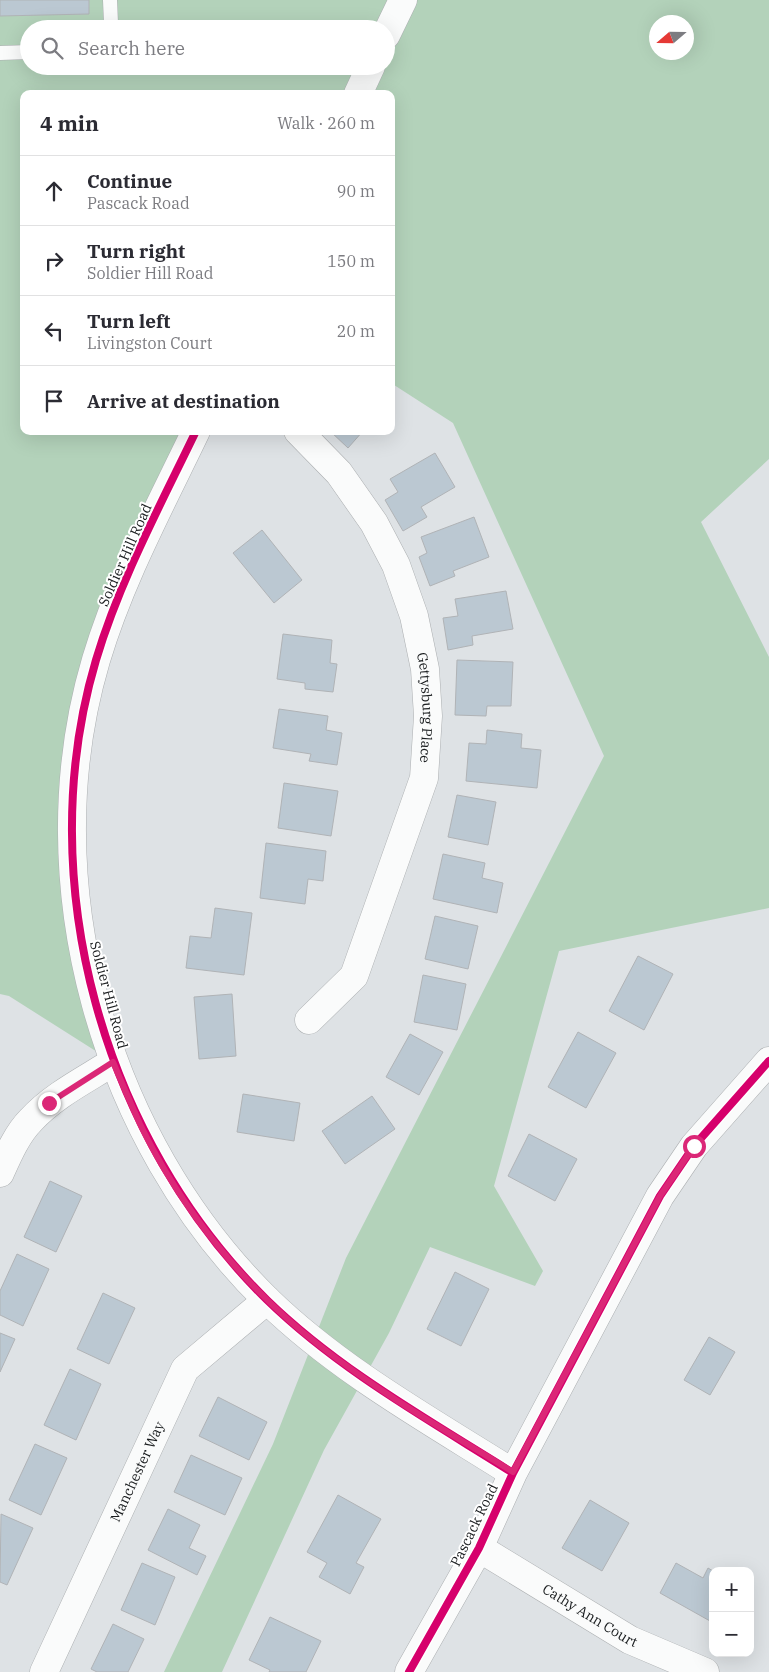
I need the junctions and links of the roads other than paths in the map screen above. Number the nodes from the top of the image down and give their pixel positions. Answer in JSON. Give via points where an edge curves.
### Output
{"nodes":[{"id":1,"x":110,"y":0,"type":"edge"},
{"id":2,"x":403,"y":0,"type":"edge"},
{"id":3,"x":111,"y":20,"type":"edge"},
{"id":4,"x":393,"y":20,"type":"edge"},
{"id":5,"x":20,"y":52,"type":"edge"},
{"id":6,"x":0,"y":53,"type":"edge"},
{"id":7,"x":367,"y":75,"type":"edge"},
{"id":8,"x":360,"y":90,"type":"edge"},
{"id":9,"x":194,"y":435,"type":"edge"},
{"id":10,"x":302,"y":435,"type":"edge"},
{"id":11,"x":309,"y":1020,"type":"dead end"},
{"id":12,"x":769,"y":1060,"type":"edge"},
{"id":13,"x":113,"y":1062,"type":"junction"},
{"id":14,"x":0,"y":1173,"type":"edge"},
{"id":15,"x":267,"y":1300,"type":"junction"},
{"id":16,"x":513,"y":1472,"type":"junction"},
{"id":17,"x":480,"y":1548,"type":"junction"},
{"id":18,"x":44,"y":1672,"type":"edge"},
{"id":19,"x":409,"y":1672,"type":"edge"},
{"id":20,"x":705,"y":1672,"type":"edge"}],
"edges":[{"from":1,"to":3,"type":"lane"},
{"from":2,"to":4,"type":"street"},
{"from":5,"to":6,"type":"lane"},
{"from":7,"to":8,"type":"street"},
{"from":9,"to":13,"type":"street","name":"Soldier Hill Road","via":[[116,598],[95,663],[81,730],[73,798],[73,867],[80,936]]},
{"from":10,"to":11,"type":"street","name":"Gettysburg Place","via":[[339,473],[374,523],[396,565],[414,616],[424,669],[428,716],[424,778],[354,976]]},
{"from":12,"to":16,"type":"street","name":"Pascack Road","via":[[694,1146],[660,1196]]},
{"from":13,"to":14,"type":"street","via":[[49,1103],[30,1121]]},
{"from":13,"to":15,"type":"street","name":"Soldier Hill Road","via":[[141,1125],[174,1185],[221,1250]]},
{"from":15,"to":16,"type":"street","name":"Soldier Hill Road","via":[[319,1346],[374,1386]]},
{"from":15,"to":18,"type":"street","name":"Manchester Way","via":[[185,1369]]},
{"from":16,"to":17,"type":"street","name":"Pascack Road"},
{"from":17,"to":19,"type":"street","name":"Pascack Road"},
{"from":17,"to":20,"type":"street","name":"Cathy Ann Court","via":[[630,1640]]}]}
